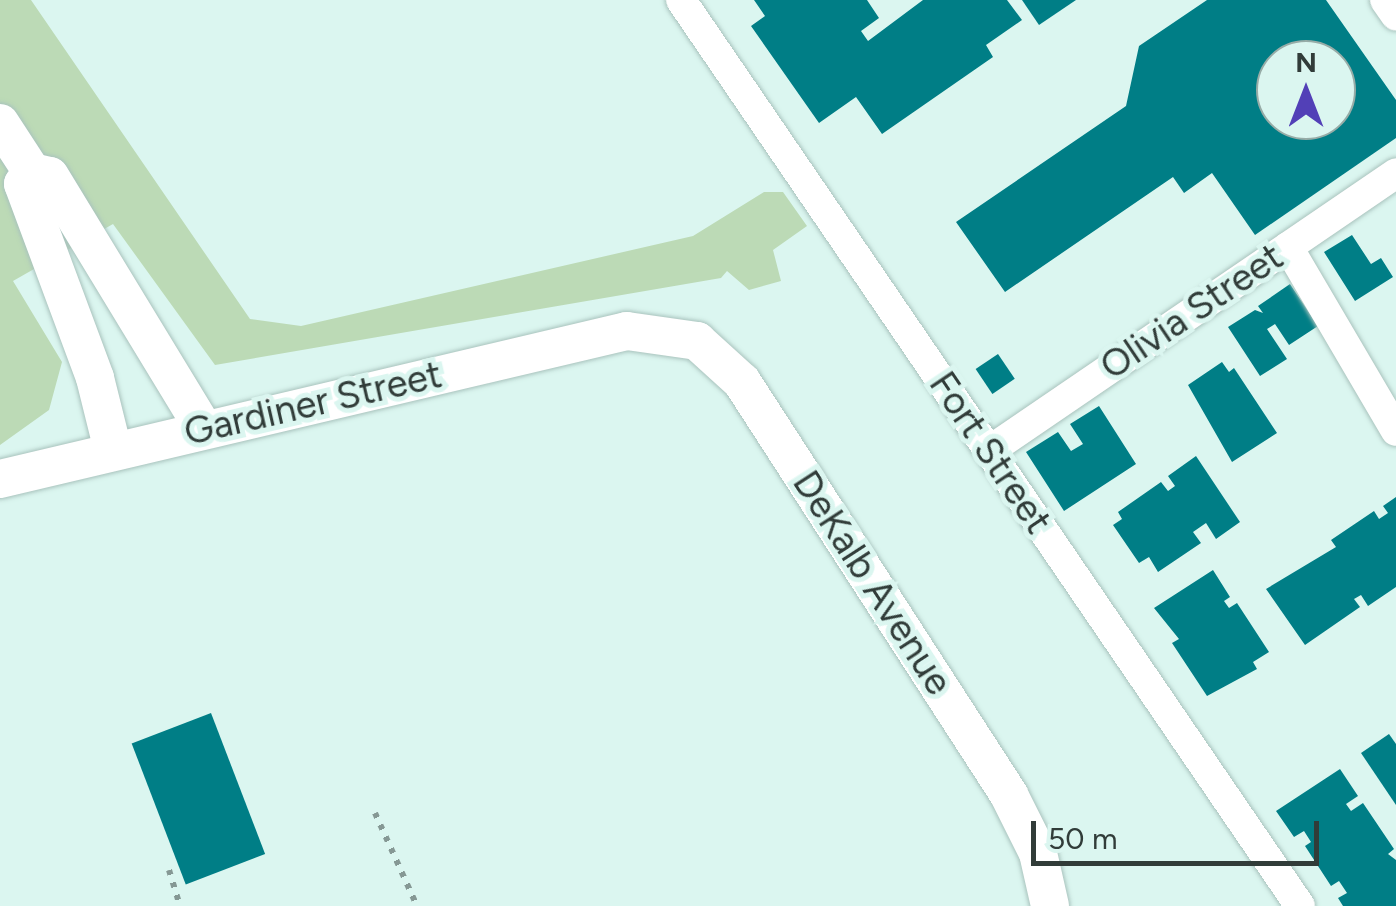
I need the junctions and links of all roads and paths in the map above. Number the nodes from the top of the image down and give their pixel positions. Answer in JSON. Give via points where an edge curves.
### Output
{"nodes":[{"id":1,"x":681,"y":0,"type":"edge"},
{"id":2,"x":1385,"y":0,"type":"edge"},
{"id":3,"x":1396,"y":16,"type":"edge"},
{"id":4,"x":0,"y":124,"type":"edge"},
{"id":5,"x":32,"y":172,"type":"junction"},
{"id":6,"x":1396,"y":173,"type":"edge"},
{"id":7,"x":1288,"y":247,"type":"junction"},
{"id":8,"x":627,"y":331,"type":"joint"},
{"id":9,"x":204,"y":428,"type":"junction"},
{"id":10,"x":1396,"y":431,"type":"edge"},
{"id":11,"x":114,"y":450,"type":"junction"},
{"id":12,"x":989,"y":451,"type":"junction"},
{"id":13,"x":0,"y":479,"type":"edge"},
{"id":14,"x":374,"y":812,"type":"dead end"},
{"id":15,"x":169,"y":870,"type":"dead end"},
{"id":16,"x":180,"y":906,"type":"edge"},
{"id":17,"x":416,"y":906,"type":"edge"},
{"id":18,"x":1050,"y":906,"type":"edge"},
{"id":19,"x":1300,"y":906,"type":"edge"}],
"edges":[{"from":1,"to":12,"type":"street","name":"Fort Street"},
{"from":2,"to":3,"type":"street"},
{"from":4,"to":5,"type":"street"},
{"from":5,"to":9,"type":"street","via":[[50,176]]},
{"from":5,"to":11,"type":"street","via":[[23,184],[96,378]]},
{"from":6,"to":7,"type":"street","name":"Olivia Street"},
{"from":7,"to":10,"type":"street"},
{"from":7,"to":12,"type":"street","name":"Olivia Street"},
{"from":8,"to":9,"type":"street","name":"Gardiner Street"},
{"from":8,"to":18,"type":"street","name":"DeKalb Avenue","via":[[697,342],[742,382],[1009,795],[1038,852]]},
{"from":9,"to":11,"type":"street","name":"Gardiner Street"},
{"from":11,"to":13,"type":"street","name":"Gardiner Street"},
{"from":12,"to":19,"type":"street","name":"Fort Street"},
{"from":14,"to":17,"type":"path"},
{"from":15,"to":16,"type":"path"}]}
